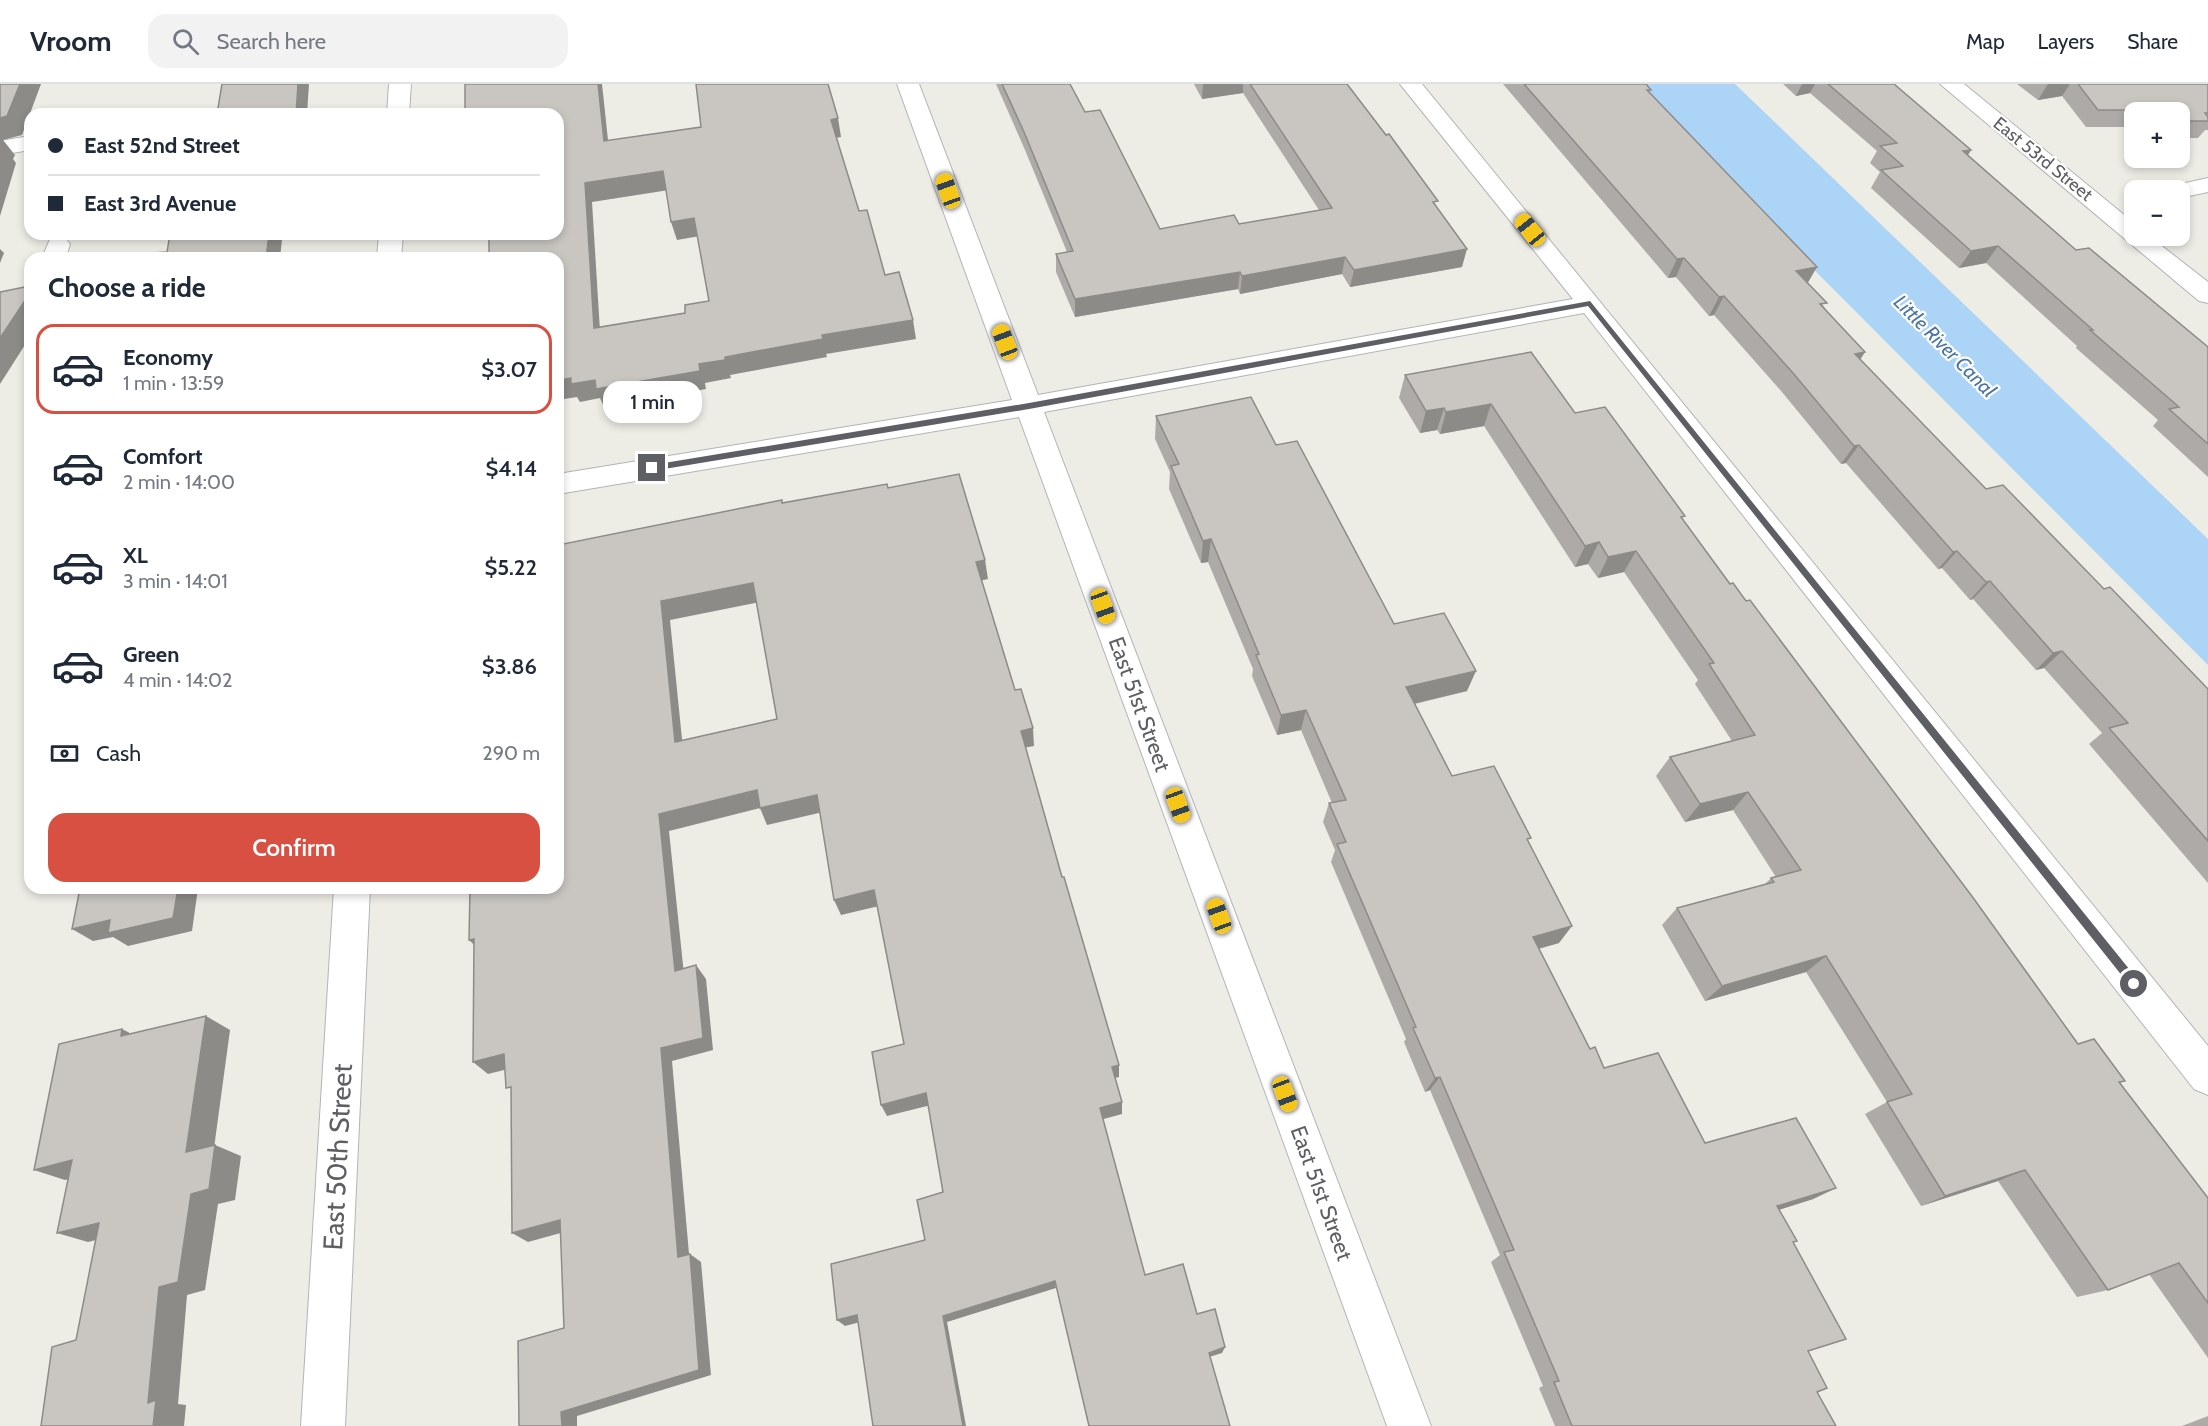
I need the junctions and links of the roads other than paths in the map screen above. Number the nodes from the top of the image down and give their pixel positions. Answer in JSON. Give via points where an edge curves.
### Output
{"nodes":[{"id":1,"x":400,"y":84,"type":"edge"},
{"id":2,"x":908,"y":84,"type":"edge"},
{"id":3,"x":1411,"y":84,"type":"edge"},
{"id":4,"x":1951,"y":84,"type":"edge"},
{"id":5,"x":398,"y":108,"type":"edge"},
{"id":6,"x":24,"y":144,"type":"edge"},
{"id":7,"x":0,"y":148,"type":"edge"},
{"id":8,"x":2208,"y":185,"type":"edge"},
{"id":9,"x":2190,"y":189,"type":"edge"},
{"id":10,"x":2123,"y":202,"type":"dead end"},
{"id":11,"x":2099,"y":206,"type":"junction"},
{"id":12,"x":2124,"y":226,"type":"edge"},
{"id":13,"x":2148,"y":246,"type":"edge"},
{"id":14,"x":2208,"y":295,"type":"edge"},
{"id":15,"x":1590,"y":304,"type":"junction"},
{"id":16,"x":1029,"y":406,"type":"junction"},
{"id":17,"x":564,"y":482,"type":"edge"},
{"id":18,"x":352,"y":894,"type":"edge"},
{"id":19,"x":2208,"y":1076,"type":"edge"},
{"id":20,"x":323,"y":1426,"type":"edge"},
{"id":21,"x":1409,"y":1426,"type":"edge"}],
"edges":[{"from":1,"to":5,"type":"street"},
{"from":2,"to":16,"type":"street","name":"East 51st Street"},
{"from":3,"to":15,"type":"street"},
{"from":4,"to":11,"type":"street","name":"East 53rd Street"},
{"from":6,"to":7,"type":"street"},
{"from":8,"to":9,"type":"street"},
{"from":10,"to":11,"type":"street"},
{"from":11,"to":12,"type":"street","name":"East 53rd Street"},
{"from":13,"to":14,"type":"street","name":"East 53rd Street"},
{"from":15,"to":16,"type":"street"},
{"from":15,"to":19,"type":"street"},
{"from":16,"to":17,"type":"street"},
{"from":16,"to":21,"type":"street","name":"East 51st Street"},
{"from":18,"to":20,"type":"street","name":"East 50th Street"}]}
